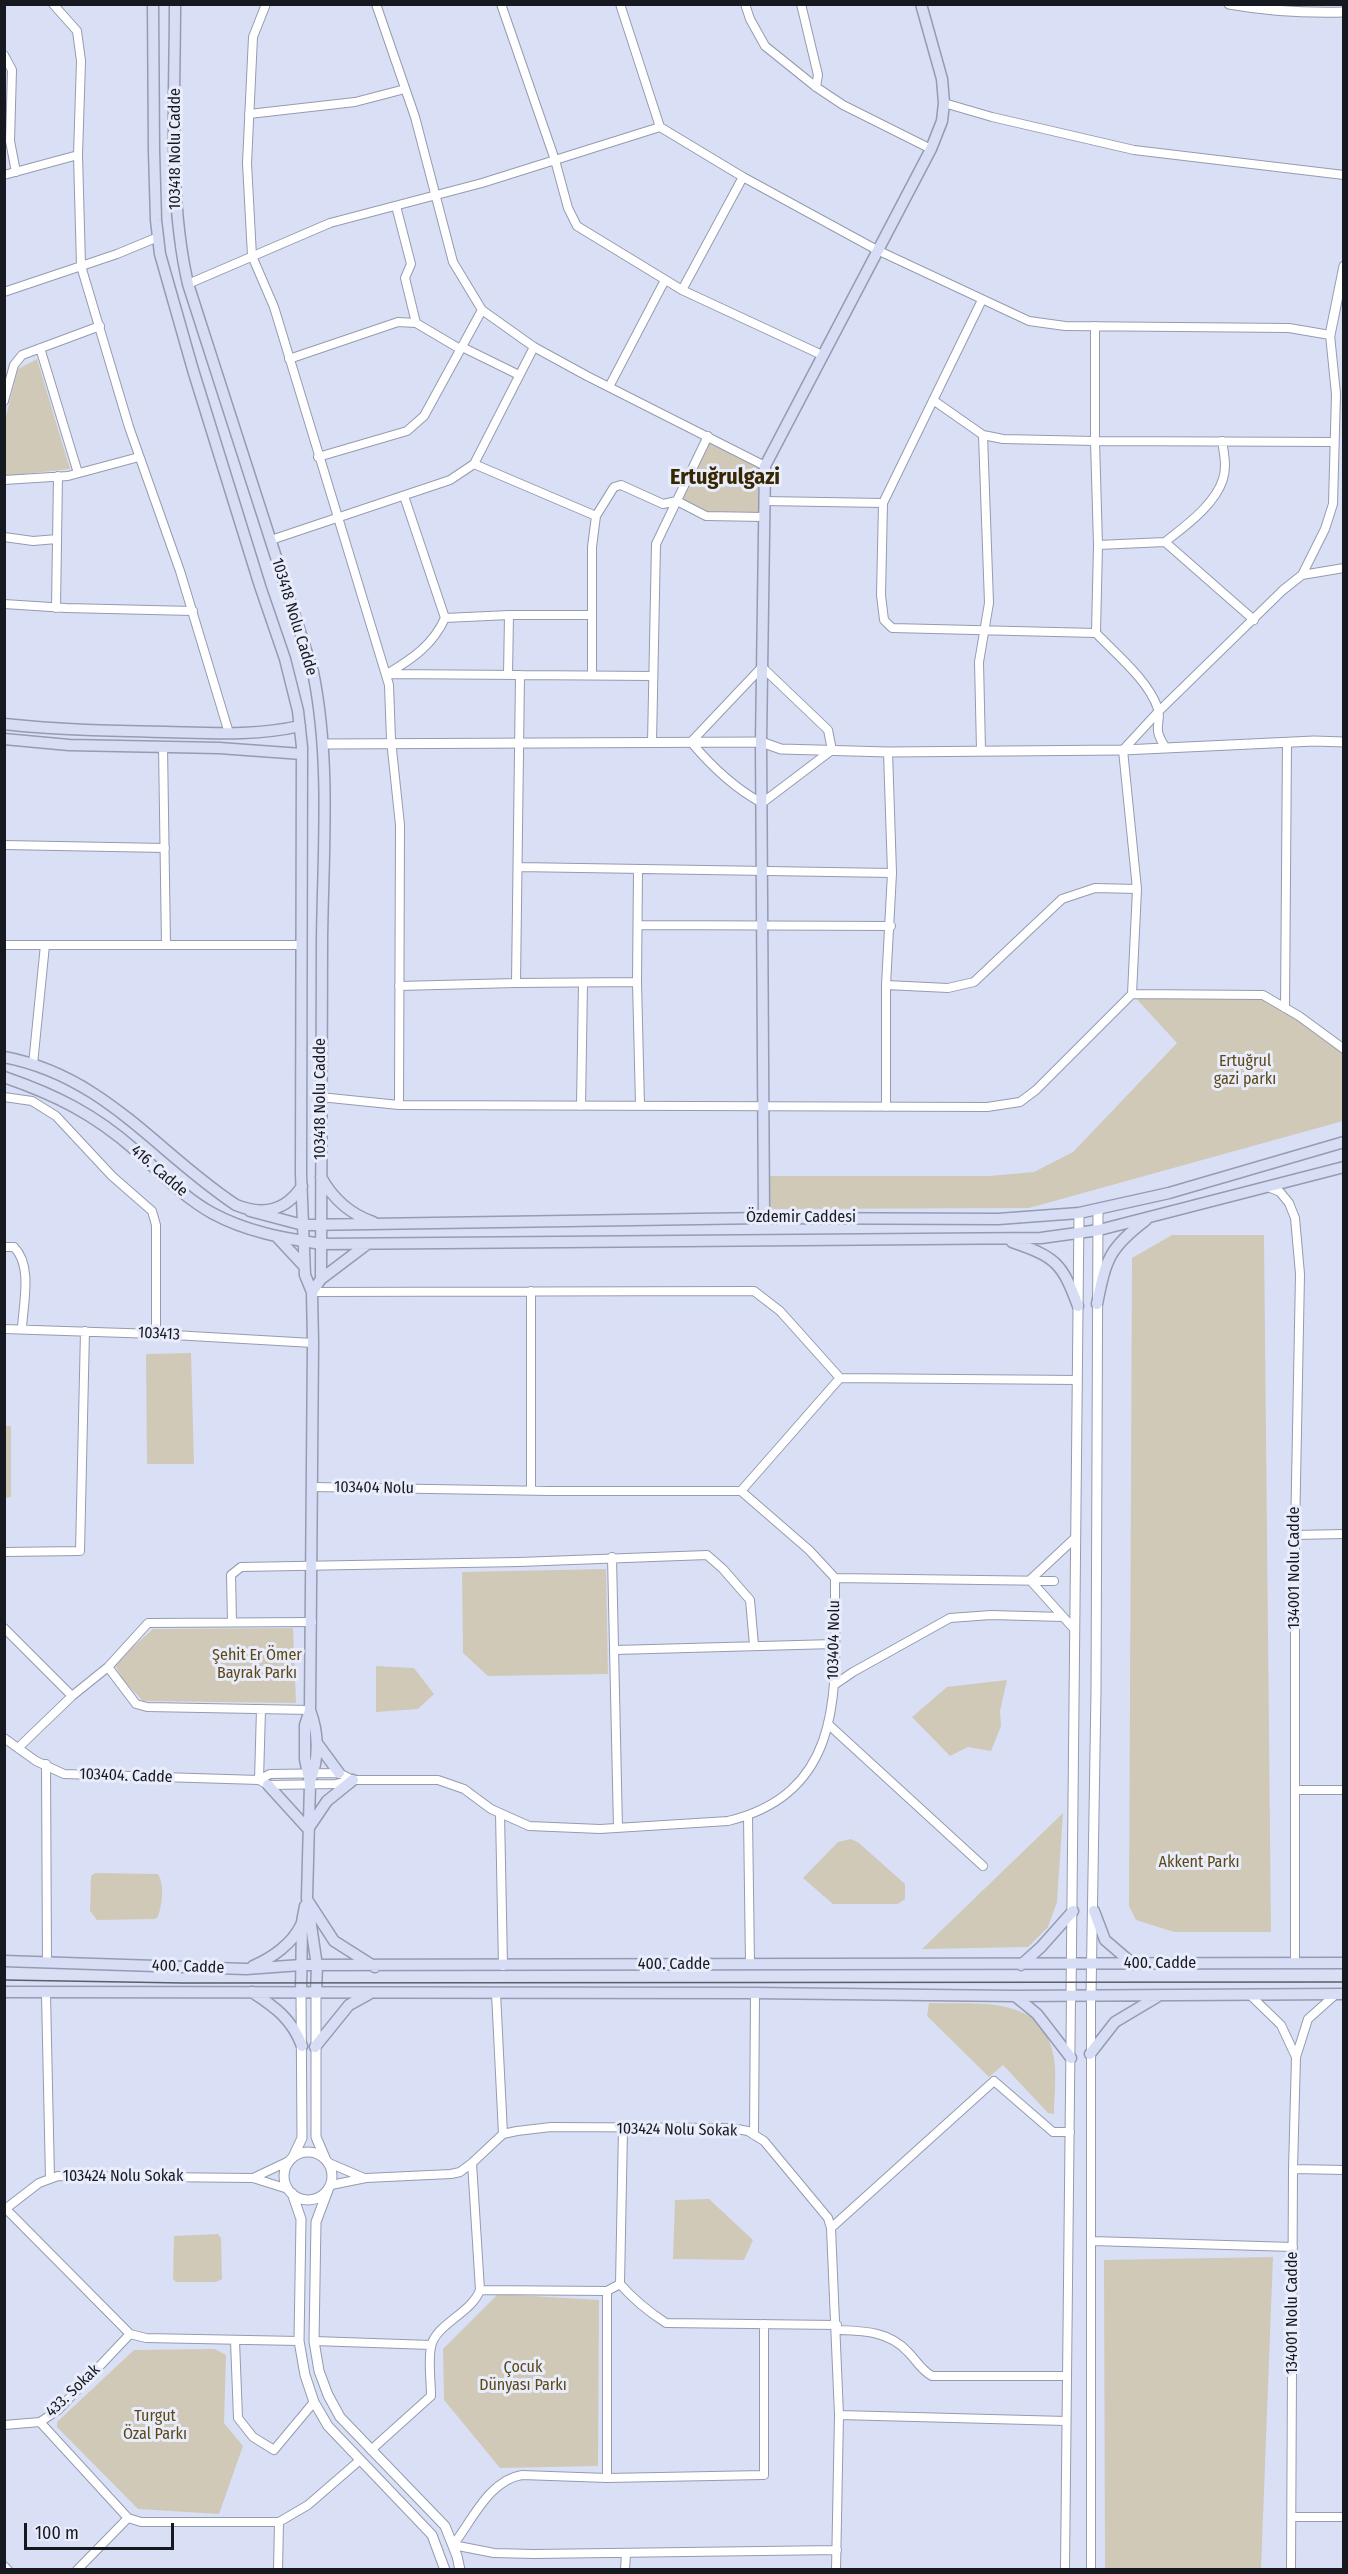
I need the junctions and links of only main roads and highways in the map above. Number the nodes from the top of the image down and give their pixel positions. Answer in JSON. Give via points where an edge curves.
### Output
{"nodes":[{"id":1,"x":153,"y":4,"type":"edge"},
{"id":2,"x":175,"y":4,"type":"edge"},
{"id":3,"x":914,"y":4,"type":"edge"},
{"id":4,"x":921,"y":4,"type":"edge"},
{"id":5,"x":925,"y":25,"type":"junction"},
{"id":6,"x":4,"y":724,"type":"edge"},
{"id":7,"x":300,"y":726,"type":"junction"},
{"id":8,"x":4,"y":739,"type":"edge"},
{"id":9,"x":302,"y":754,"type":"junction"},
{"id":10,"x":4,"y":1057,"type":"edge"},
{"id":11,"x":4,"y":1077,"type":"edge"},
{"id":12,"x":1344,"y":1142,"type":"edge"},
{"id":13,"x":1344,"y":1167,"type":"edge"},
{"id":14,"x":320,"y":1177,"type":"junction"},
{"id":15,"x":302,"y":1186,"type":"junction"},
{"id":16,"x":250,"y":1211,"type":"junction"},
{"id":17,"x":1150,"y":1217,"type":"junction"},
{"id":18,"x":764,"y":1218,"type":"junction"},
{"id":19,"x":303,"y":1225,"type":"junction"},
{"id":20,"x":321,"y":1225,"type":"junction"},
{"id":21,"x":394,"y":1225,"type":"junction"},
{"id":22,"x":276,"y":1237,"type":"junction"},
{"id":23,"x":1003,"y":1239,"type":"junction"},
{"id":24,"x":303,"y":1241,"type":"junction"},
{"id":25,"x":321,"y":1244,"type":"junction"},
{"id":26,"x":366,"y":1245,"type":"junction"},
{"id":27,"x":304,"y":1266,"type":"junction"},
{"id":28,"x":321,"y":1279,"type":"junction"},
{"id":29,"x":312,"y":1292,"type":"junction"},
{"id":30,"x":1097,"y":1304,"type":"road end"},
{"id":31,"x":1078,"y":1306,"type":"road end"},
{"id":32,"x":310,"y":1710,"type":"junction"},
{"id":33,"x":317,"y":1743,"type":"junction"},
{"id":34,"x":339,"y":1773,"type":"road end"},
{"id":35,"x":310,"y":1777,"type":"junction"},
{"id":36,"x":353,"y":1780,"type":"road end"},
{"id":37,"x":264,"y":1782,"type":"road end"},
{"id":38,"x":308,"y":1829,"type":"junction"},
{"id":39,"x":307,"y":1898,"type":"junction"},
{"id":40,"x":1073,"y":1911,"type":"road end"},
{"id":41,"x":1094,"y":1911,"type":"road end"},
{"id":42,"x":302,"y":1922,"type":"junction"},
{"id":43,"x":4,"y":1961,"type":"edge"},
{"id":44,"x":1344,"y":1963,"type":"edge"},
{"id":45,"x":1133,"y":1964,"type":"junction"},
{"id":46,"x":301,"y":1965,"type":"junction"},
{"id":47,"x":1020,"y":1965,"type":"junction"},
{"id":48,"x":317,"y":1966,"type":"junction"},
{"id":49,"x":375,"y":1967,"type":"junction"},
{"id":50,"x":246,"y":1969,"type":"junction"},
{"id":51,"x":4,"y":1992,"type":"edge"},
{"id":52,"x":251,"y":1992,"type":"junction"},
{"id":53,"x":374,"y":1992,"type":"junction"},
{"id":54,"x":301,"y":1993,"type":"junction"},
{"id":55,"x":316,"y":1994,"type":"junction"},
{"id":56,"x":1340,"y":1994,"type":"edge"},
{"id":57,"x":1016,"y":1996,"type":"junction"},
{"id":58,"x":1161,"y":1996,"type":"junction"},
{"id":59,"x":302,"y":2046,"type":"road end"},
{"id":60,"x":315,"y":2047,"type":"road end"},
{"id":61,"x":1090,"y":2054,"type":"road end"},
{"id":62,"x":1071,"y":2058,"type":"road end"}],
"edges":[{"from":1,"to":7,"type":"main road","via":[[158,237],[193,370],[285,659]]},
{"from":2,"to":14,"type":"main road","name":"103418 Nolu Cadde","via":[[176,219],[188,284],[312,672],[320,709],[324,789]]},
{"from":3,"to":5,"type":"main road"},
{"from":4,"to":5,"type":"main road"},
{"from":5,"to":18,"type":"main road","via":[[942,79],[942,121],[765,466],[761,742]]},
{"from":6,"to":7,"type":"main road","via":[[58,730],[229,733],[271,732]]},
{"from":7,"to":9,"type":"main road"},
{"from":8,"to":9,"type":"main road"},
{"from":9,"to":15,"type":"main road"},
{"from":10,"to":16,"type":"main road","name":"Özdemir Caddesi","via":[[63,1076],[128,1116],[223,1197]]},
{"from":11,"to":22,"type":"main road","name":"416. Cadde","via":[[45,1091],[87,1112],[189,1198],[249,1230]]},
{"from":12,"to":18,"type":"main road","name":"Özdemir Caddesi","via":[[1169,1192],[1079,1213],[998,1219]]},
{"from":13,"to":17,"type":"main road","name":"Özdemir Caddesi"},
{"from":14,"to":20,"type":"main road","name":"103418 Nolu Cadde"},
{"from":14,"to":21,"type":"main road","via":[[337,1200],[353,1213],[373,1222]]},
{"from":15,"to":16,"type":"main road","via":[[278,1208]]},
{"from":15,"to":19,"type":"main road"},
{"from":16,"to":19,"type":"main road","name":"Özdemir Caddesi"},
{"from":17,"to":23,"type":"main road","name":"Özdemir Caddesi","via":[[1080,1233]]},
{"from":17,"to":30,"type":"main road","via":[[1118,1242],[1105,1264]]},
{"from":18,"to":21,"type":"main road","name":"Özdemir Caddesi"},
{"from":19,"to":20,"type":"main road","name":"Özdemir Caddesi"},
{"from":19,"to":24,"type":"main road"},
{"from":20,"to":21,"type":"main road","name":"Özdemir Caddesi"},
{"from":20,"to":25,"type":"main road","name":"103418 Nolu Cadde"},
{"from":22,"to":24,"type":"main road","name":"416. Cadde"},
{"from":22,"to":27,"type":"main road"},
{"from":23,"to":26,"type":"main road","name":"Özdemir Caddesi"},
{"from":23,"to":31,"type":"main road","via":[[1037,1250],[1057,1263]]},
{"from":24,"to":25,"type":"main road","name":"416. Cadde"},
{"from":24,"to":27,"type":"main road"},
{"from":25,"to":26,"type":"main road","name":"Özdemir Caddesi"},
{"from":25,"to":28,"type":"main road","name":"103418 Nolu Cadde"},
{"from":26,"to":28,"type":"main road"},
{"from":27,"to":29,"type":"main road"},
{"from":28,"to":29,"type":"main road"},
{"from":29,"to":32,"type":"main road"},
{"from":32,"to":33,"type":"main road"},
{"from":32,"to":35,"type":"main road","via":[[305,1725],[305,1759]]},
{"from":33,"to":34,"type":"main road"},
{"from":33,"to":35,"type":"main road","via":[[317,1759]]},
{"from":35,"to":38,"type":"main road"},
{"from":36,"to":38,"type":"main road","via":[[327,1801]]},
{"from":37,"to":38,"type":"main road"},
{"from":38,"to":39,"type":"main road"},
{"from":39,"to":42,"type":"main road"},
{"from":39,"to":48,"type":"main road"},
{"from":39,"to":49,"type":"main road","via":[[334,1941]]},
{"from":40,"to":47,"type":"main road"},
{"from":41,"to":45,"type":"main road","via":[[1105,1940]]},
{"from":42,"to":46,"type":"main road"},
{"from":42,"to":50,"type":"main road","via":[[282,1949]]},
{"from":43,"to":50,"type":"main road","name":"400. Cadde"},
{"from":44,"to":45,"type":"main road","name":"400. Cadde"},
{"from":45,"to":47,"type":"main road","name":"400. Cadde"},
{"from":46,"to":48,"type":"main road","name":"400. Cadde"},
{"from":46,"to":50,"type":"main road","name":"400. Cadde"},
{"from":46,"to":54,"type":"main road"},
{"from":47,"to":49,"type":"main road","name":"400. Cadde"},
{"from":48,"to":49,"type":"main road","name":"400. Cadde"},
{"from":48,"to":55,"type":"main road"},
{"from":51,"to":52,"type":"main road","name":"400. Cadde"},
{"from":52,"to":54,"type":"main road","name":"400. Cadde"},
{"from":52,"to":59,"type":"main road","via":[[285,2015]]},
{"from":53,"to":55,"type":"main road","name":"400. Cadde"},
{"from":53,"to":57,"type":"main road","name":"400. Cadde"},
{"from":53,"to":60,"type":"main road","via":[[349,2005]]},
{"from":54,"to":55,"type":"main road","name":"400. Cadde"},
{"from":56,"to":58,"type":"main road","name":"400. Cadde"},
{"from":57,"to":58,"type":"main road","name":"400. Cadde"},
{"from":57,"to":62,"type":"main road","via":[[1037,2014]]},
{"from":58,"to":61,"type":"main road","via":[[1115,2022]]}]}
